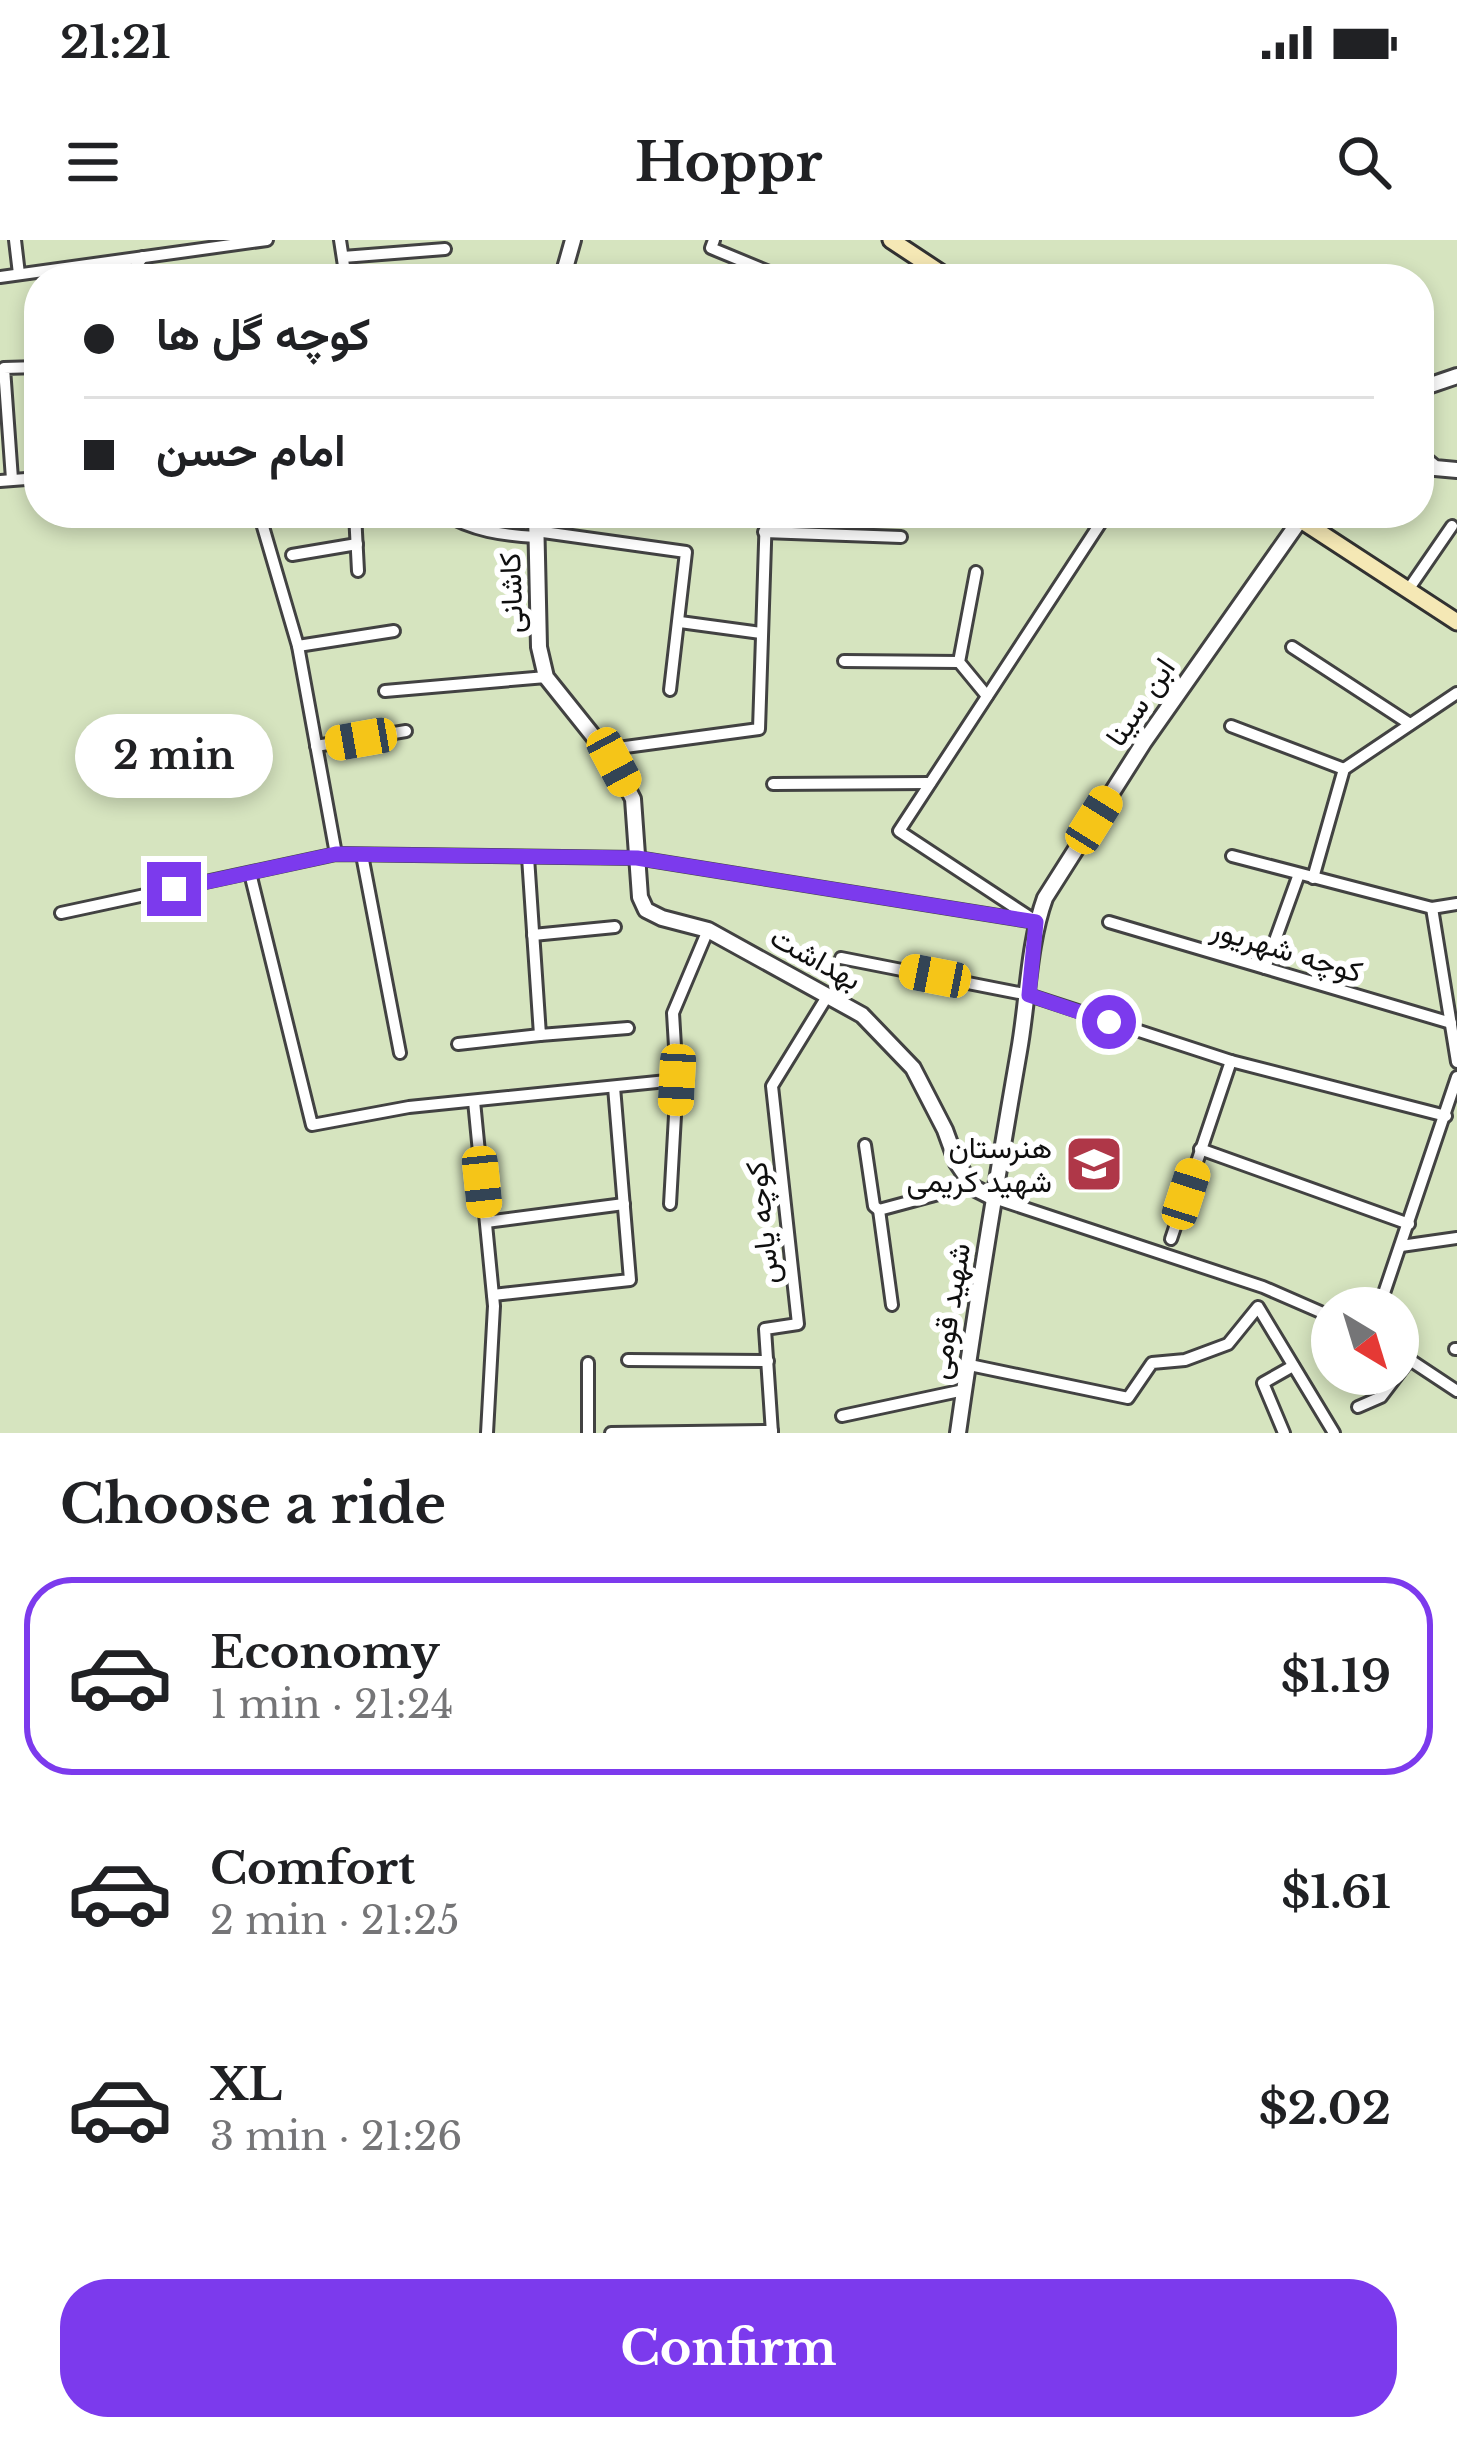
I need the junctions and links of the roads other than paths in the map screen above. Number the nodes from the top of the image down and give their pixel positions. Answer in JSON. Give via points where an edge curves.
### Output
{"nodes":[{"id":1,"x":15,"y":240,"type":"edge"},
{"id":2,"x":267,"y":240,"type":"edge"},
{"id":3,"x":340,"y":240,"type":"edge"},
{"id":4,"x":714,"y":240,"type":"edge"},
{"id":5,"x":891,"y":240,"type":"edge"},
{"id":6,"x":445,"y":249,"type":"dead end"},
{"id":7,"x":343,"y":256,"type":"junction"},
{"id":8,"x":143,"y":257,"type":"junction"},
{"id":9,"x":92,"y":264,"type":"edge"},
{"id":10,"x":137,"y":264,"type":"edge"},
{"id":11,"x":344,"y":264,"type":"edge"},
{"id":12,"x":750,"y":264,"type":"edge"},
{"id":13,"x":927,"y":264,"type":"edge"},
{"id":14,"x":24,"y":273,"type":"edge"},
{"id":15,"x":19,"y":274,"type":"junction"},
{"id":16,"x":0,"y":277,"type":"edge"},
{"id":17,"x":24,"y":368,"type":"edge"},
{"id":18,"x":6,"y":480,"type":"edge"},
{"id":19,"x":1452,"y":526,"type":"dead end"},
{"id":20,"x":263,"y":528,"type":"edge"},
{"id":21,"x":355,"y":528,"type":"edge"},
{"id":22,"x":476,"y":528,"type":"edge"},
{"id":23,"x":536,"y":528,"type":"edge"},
{"id":24,"x":764,"y":528,"type":"edge"},
{"id":25,"x":1097,"y":528,"type":"edge"},
{"id":26,"x":1290,"y":528,"type":"edge"},
{"id":27,"x":1316,"y":528,"type":"edge"},
{"id":28,"x":764,"y":532,"type":"junction"},
{"id":29,"x":536,"y":534,"type":"junction"},
{"id":30,"x":902,"y":537,"type":"dead end"},
{"id":31,"x":356,"y":544,"type":"junction"},
{"id":32,"x":292,"y":555,"type":"dead end"},
{"id":33,"x":358,"y":571,"type":"dead end"},
{"id":34,"x":976,"y":572,"type":"dead end"},
{"id":35,"x":1408,"y":590,"type":"junction"},
{"id":36,"x":680,"y":622,"type":"junction"},
{"id":37,"x":1457,"y":622,"type":"edge"},
{"id":38,"x":394,"y":631,"type":"dead end"},
{"id":39,"x":761,"y":633,"type":"junction"},
{"id":40,"x":298,"y":646,"type":"junction"},
{"id":41,"x":1292,"y":647,"type":"dead end"},
{"id":42,"x":844,"y":661,"type":"dead end"},
{"id":43,"x":959,"y":662,"type":"junction"},
{"id":44,"x":546,"y":677,"type":"junction"},
{"id":45,"x":670,"y":690,"type":"dead end"},
{"id":46,"x":385,"y":691,"type":"dead end"},
{"id":47,"x":1457,"y":693,"type":"edge"},
{"id":48,"x":987,"y":696,"type":"junction"},
{"id":49,"x":1410,"y":724,"type":"junction"},
{"id":50,"x":1231,"y":726,"type":"dead end"},
{"id":51,"x":406,"y":731,"type":"dead end"},
{"id":52,"x":316,"y":746,"type":"junction"},
{"id":53,"x":603,"y":750,"type":"junction"},
{"id":54,"x":1344,"y":769,"type":"junction"},
{"id":55,"x":930,"y":783,"type":"junction"},
{"id":56,"x":773,"y":784,"type":"dead end"},
{"id":57,"x":336,"y":854,"type":"junction"},
{"id":58,"x":362,"y":855,"type":"junction"},
{"id":59,"x":1232,"y":856,"type":"dead end"},
{"id":60,"x":527,"y":857,"type":"junction"},
{"id":61,"x":637,"y":858,"type":"junction"},
{"id":62,"x":250,"y":872,"type":"junction"},
{"id":63,"x":1300,"y":874,"type":"junction"},
{"id":64,"x":1313,"y":878,"type":"junction"},
{"id":65,"x":1457,"y":904,"type":"edge"},
{"id":66,"x":1432,"y":908,"type":"junction"},
{"id":67,"x":61,"y":913,"type":"dead end"},
{"id":68,"x":1036,"y":922,"type":"junction"},
{"id":69,"x":1109,"y":922,"type":"dead end"},
{"id":70,"x":615,"y":927,"type":"dead end"},
{"id":71,"x":708,"y":930,"type":"junction"},
{"id":72,"x":533,"y":935,"type":"junction"},
{"id":73,"x":841,"y":958,"type":"dead end"},
{"id":74,"x":1265,"y":968,"type":"junction"},
{"id":75,"x":828,"y":995,"type":"junction"},
{"id":76,"x":1029,"y":995,"type":"junction"},
{"id":77,"x":1453,"y":1008,"type":"edge"},
{"id":78,"x":1450,"y":1023,"type":"junction"},
{"id":79,"x":628,"y":1028,"type":"dead end"},
{"id":80,"x":540,"y":1035,"type":"junction"},
{"id":81,"x":458,"y":1044,"type":"dead end"},
{"id":82,"x":400,"y":1053,"type":"dead end"},
{"id":83,"x":1231,"y":1061,"type":"junction"},
{"id":84,"x":1457,"y":1062,"type":"edge"},
{"id":85,"x":1457,"y":1077,"type":"edge"},
{"id":86,"x":677,"y":1080,"type":"junction"},
{"id":87,"x":614,"y":1087,"type":"junction"},
{"id":88,"x":474,"y":1101,"type":"junction"},
{"id":89,"x":1446,"y":1116,"type":"junction"},
{"id":90,"x":1457,"y":1131,"type":"edge"},
{"id":91,"x":1441,"y":1133,"type":"junction"},
{"id":92,"x":865,"y":1145,"type":"dead end"},
{"id":93,"x":1200,"y":1149,"type":"junction"},
{"id":94,"x":972,"y":1185,"type":"junction"},
{"id":95,"x":994,"y":1198,"type":"junction"},
{"id":96,"x":624,"y":1204,"type":"junction"},
{"id":97,"x":670,"y":1204,"type":"dead end"},
{"id":98,"x":879,"y":1210,"type":"junction"},
{"id":99,"x":486,"y":1222,"type":"junction"},
{"id":100,"x":1408,"y":1224,"type":"junction"},
{"id":101,"x":1457,"y":1238,"type":"edge"},
{"id":102,"x":1171,"y":1239,"type":"dead end"},
{"id":103,"x":1400,"y":1246,"type":"junction"},
{"id":104,"x":1263,"y":1287,"type":"junction"},
{"id":105,"x":1385,"y":1287,"type":"edge"},
{"id":106,"x":493,"y":1295,"type":"junction"},
{"id":107,"x":892,"y":1305,"type":"dead end"},
{"id":108,"x":1258,"y":1307,"type":"junction"},
{"id":109,"x":1311,"y":1308,"type":"edge"},
{"id":110,"x":628,"y":1360,"type":"dead end"},
{"id":111,"x":768,"y":1361,"type":"junction"},
{"id":112,"x":589,"y":1363,"type":"dead end"},
{"id":113,"x":965,"y":1364,"type":"junction"},
{"id":114,"x":1293,"y":1366,"type":"junction"},
{"id":115,"x":1419,"y":1366,"type":"edge"},
{"id":116,"x":964,"y":1390,"type":"junction"},
{"id":117,"x":1457,"y":1391,"type":"edge"},
{"id":118,"x":1382,"y":1395,"type":"edge"},
{"id":119,"x":1358,"y":1407,"type":"dead end"},
{"id":120,"x":842,"y":1415,"type":"dead end"},
{"id":121,"x":772,"y":1432,"type":"edge"},
{"id":122,"x":1332,"y":1432,"type":"edge"},
{"id":123,"x":488,"y":1433,"type":"edge"},
{"id":124,"x":588,"y":1433,"type":"edge"},
{"id":125,"x":611,"y":1433,"type":"edge"},
{"id":126,"x":958,"y":1433,"type":"edge"},
{"id":127,"x":1284,"y":1433,"type":"edge"}],
"edges":[{"from":1,"to":15,"type":"street"},
{"from":2,"to":8,"type":"street"},
{"from":3,"to":7,"type":"street"},
{"from":4,"to":12,"type":"street","via":[[711,248]]},
{"from":5,"to":13,"type":"main road"},
{"from":6,"to":7,"type":"street"},
{"from":7,"to":11,"type":"street"},
{"from":8,"to":9,"type":"street"},
{"from":8,"to":10,"type":"street"},
{"from":14,"to":15,"type":"street"},
{"from":15,"to":16,"type":"street"},
{"from":17,"to":18,"type":"street","via":[[4,368]]},
{"from":19,"to":35,"type":"street"},
{"from":20,"to":40,"type":"street"},
{"from":21,"to":31,"type":"street"},
{"from":22,"to":29,"type":"street"},
{"from":23,"to":29,"type":"street","name":"کاشانی"},
{"from":24,"to":28,"type":"street"},
{"from":25,"to":48,"type":"street"},
{"from":26,"to":68,"type":"street","name":"ابن سینا","via":[[1144,742]]},
{"from":27,"to":35,"type":"main road"},
{"from":28,"to":30,"type":"street"},
{"from":28,"to":39,"type":"street"},
{"from":29,"to":36,"type":"street","via":[[686,552]]},
{"from":29,"to":44,"type":"street","name":"کاشانی"},
{"from":31,"to":32,"type":"street"},
{"from":31,"to":33,"type":"street"},
{"from":34,"to":43,"type":"street"},
{"from":35,"to":37,"type":"main road"},
{"from":36,"to":39,"type":"street"},
{"from":36,"to":45,"type":"street"},
{"from":38,"to":40,"type":"street"},
{"from":39,"to":53,"type":"street","via":[[759,729]]},
{"from":40,"to":52,"type":"street"},
{"from":41,"to":49,"type":"street"},
{"from":42,"to":43,"type":"street"},
{"from":43,"to":48,"type":"street"},
{"from":44,"to":46,"type":"street"},
{"from":44,"to":53,"type":"street"},
{"from":47,"to":49,"type":"street"},
{"from":48,"to":55,"type":"street"},
{"from":49,"to":54,"type":"street"},
{"from":50,"to":54,"type":"street"},
{"from":51,"to":52,"type":"street"},
{"from":52,"to":57,"type":"street"},
{"from":53,"to":61,"type":"street","via":[[633,799]]},
{"from":54,"to":64,"type":"street"},
{"from":55,"to":56,"type":"street"},
{"from":55,"to":68,"type":"street","via":[[899,831]]},
{"from":57,"to":58,"type":"street"},
{"from":57,"to":62,"type":"street"},
{"from":58,"to":60,"type":"street"},
{"from":58,"to":82,"type":"street"},
{"from":59,"to":63,"type":"street"},
{"from":60,"to":61,"type":"street"},
{"from":60,"to":72,"type":"street"},
{"from":61,"to":68,"type":"street"},
{"from":61,"to":71,"type":"street","name":"بهداشت","via":[[646,910]]},
{"from":62,"to":67,"type":"street"},
{"from":62,"to":88,"type":"street","via":[[312,1125]]},
{"from":63,"to":64,"type":"street"},
{"from":63,"to":74,"type":"street"},
{"from":64,"to":66,"type":"street"},
{"from":65,"to":66,"type":"street"},
{"from":66,"to":77,"type":"street"},
{"from":68,"to":76,"type":"street","name":"شهید قومی"},
{"from":69,"to":74,"type":"street","name":"کوچه شهریور"},
{"from":70,"to":72,"type":"street"},
{"from":71,"to":75,"type":"street","name":"بهداشت"},
{"from":71,"to":86,"type":"street","via":[[673,1013]]},
{"from":72,"to":80,"type":"street"},
{"from":73,"to":76,"type":"street"},
{"from":74,"to":78,"type":"street","name":"کوچه شهریور"},
{"from":75,"to":94,"type":"street","name":"بهداشت","via":[[862,1015],[914,1068]]},
{"from":75,"to":111,"type":"street","name":"کوچه یاس","via":[[772,1085],[798,1324],[765,1329]]},
{"from":76,"to":83,"type":"street"},
{"from":76,"to":95,"type":"street","name":"شهید قومی"},
{"from":77,"to":78,"type":"street"},
{"from":78,"to":84,"type":"street"},
{"from":79,"to":80,"type":"street"},
{"from":80,"to":81,"type":"street"},
{"from":83,"to":89,"type":"street"},
{"from":83,"to":93,"type":"street"},
{"from":85,"to":89,"type":"street"},
{"from":86,"to":87,"type":"street"},
{"from":86,"to":97,"type":"street"},
{"from":87,"to":88,"type":"street"},
{"from":87,"to":96,"type":"street"},
{"from":88,"to":99,"type":"street"},
{"from":89,"to":91,"type":"street"},
{"from":90,"to":91,"type":"street"},
{"from":91,"to":100,"type":"street"},
{"from":92,"to":98,"type":"street"},
{"from":93,"to":100,"type":"street"},
{"from":93,"to":102,"type":"street"},
{"from":94,"to":95,"type":"street"},
{"from":94,"to":98,"type":"street"},
{"from":95,"to":104,"type":"street"},
{"from":95,"to":113,"type":"street","name":"شهید قومی"},
{"from":96,"to":99,"type":"street"},
{"from":96,"to":106,"type":"street","via":[[630,1280]]},
{"from":98,"to":107,"type":"street"},
{"from":99,"to":106,"type":"street"},
{"from":100,"to":103,"type":"street"},
{"from":101,"to":103,"type":"street"},
{"from":103,"to":105,"type":"street"},
{"from":104,"to":108,"type":"street"},
{"from":104,"to":109,"type":"street"},
{"from":106,"to":123,"type":"street"},
{"from":108,"to":113,"type":"street","via":[[1228,1344],[1152,1363],[1128,1398]]},
{"from":108,"to":114,"type":"street"},
{"from":110,"to":111,"type":"street"},
{"from":111,"to":121,"type":"street"},
{"from":112,"to":124,"type":"street"},
{"from":113,"to":116,"type":"street","name":"شهید قومی"},
{"from":114,"to":122,"type":"street"},
{"from":114,"to":127,"type":"street","via":[[1263,1383]]},
{"from":115,"to":117,"type":"street"},
{"from":116,"to":120,"type":"street"},
{"from":116,"to":126,"type":"street","name":"شهید قومی"},
{"from":118,"to":119,"type":"street"},
{"from":121,"to":125,"type":"street"}]}
